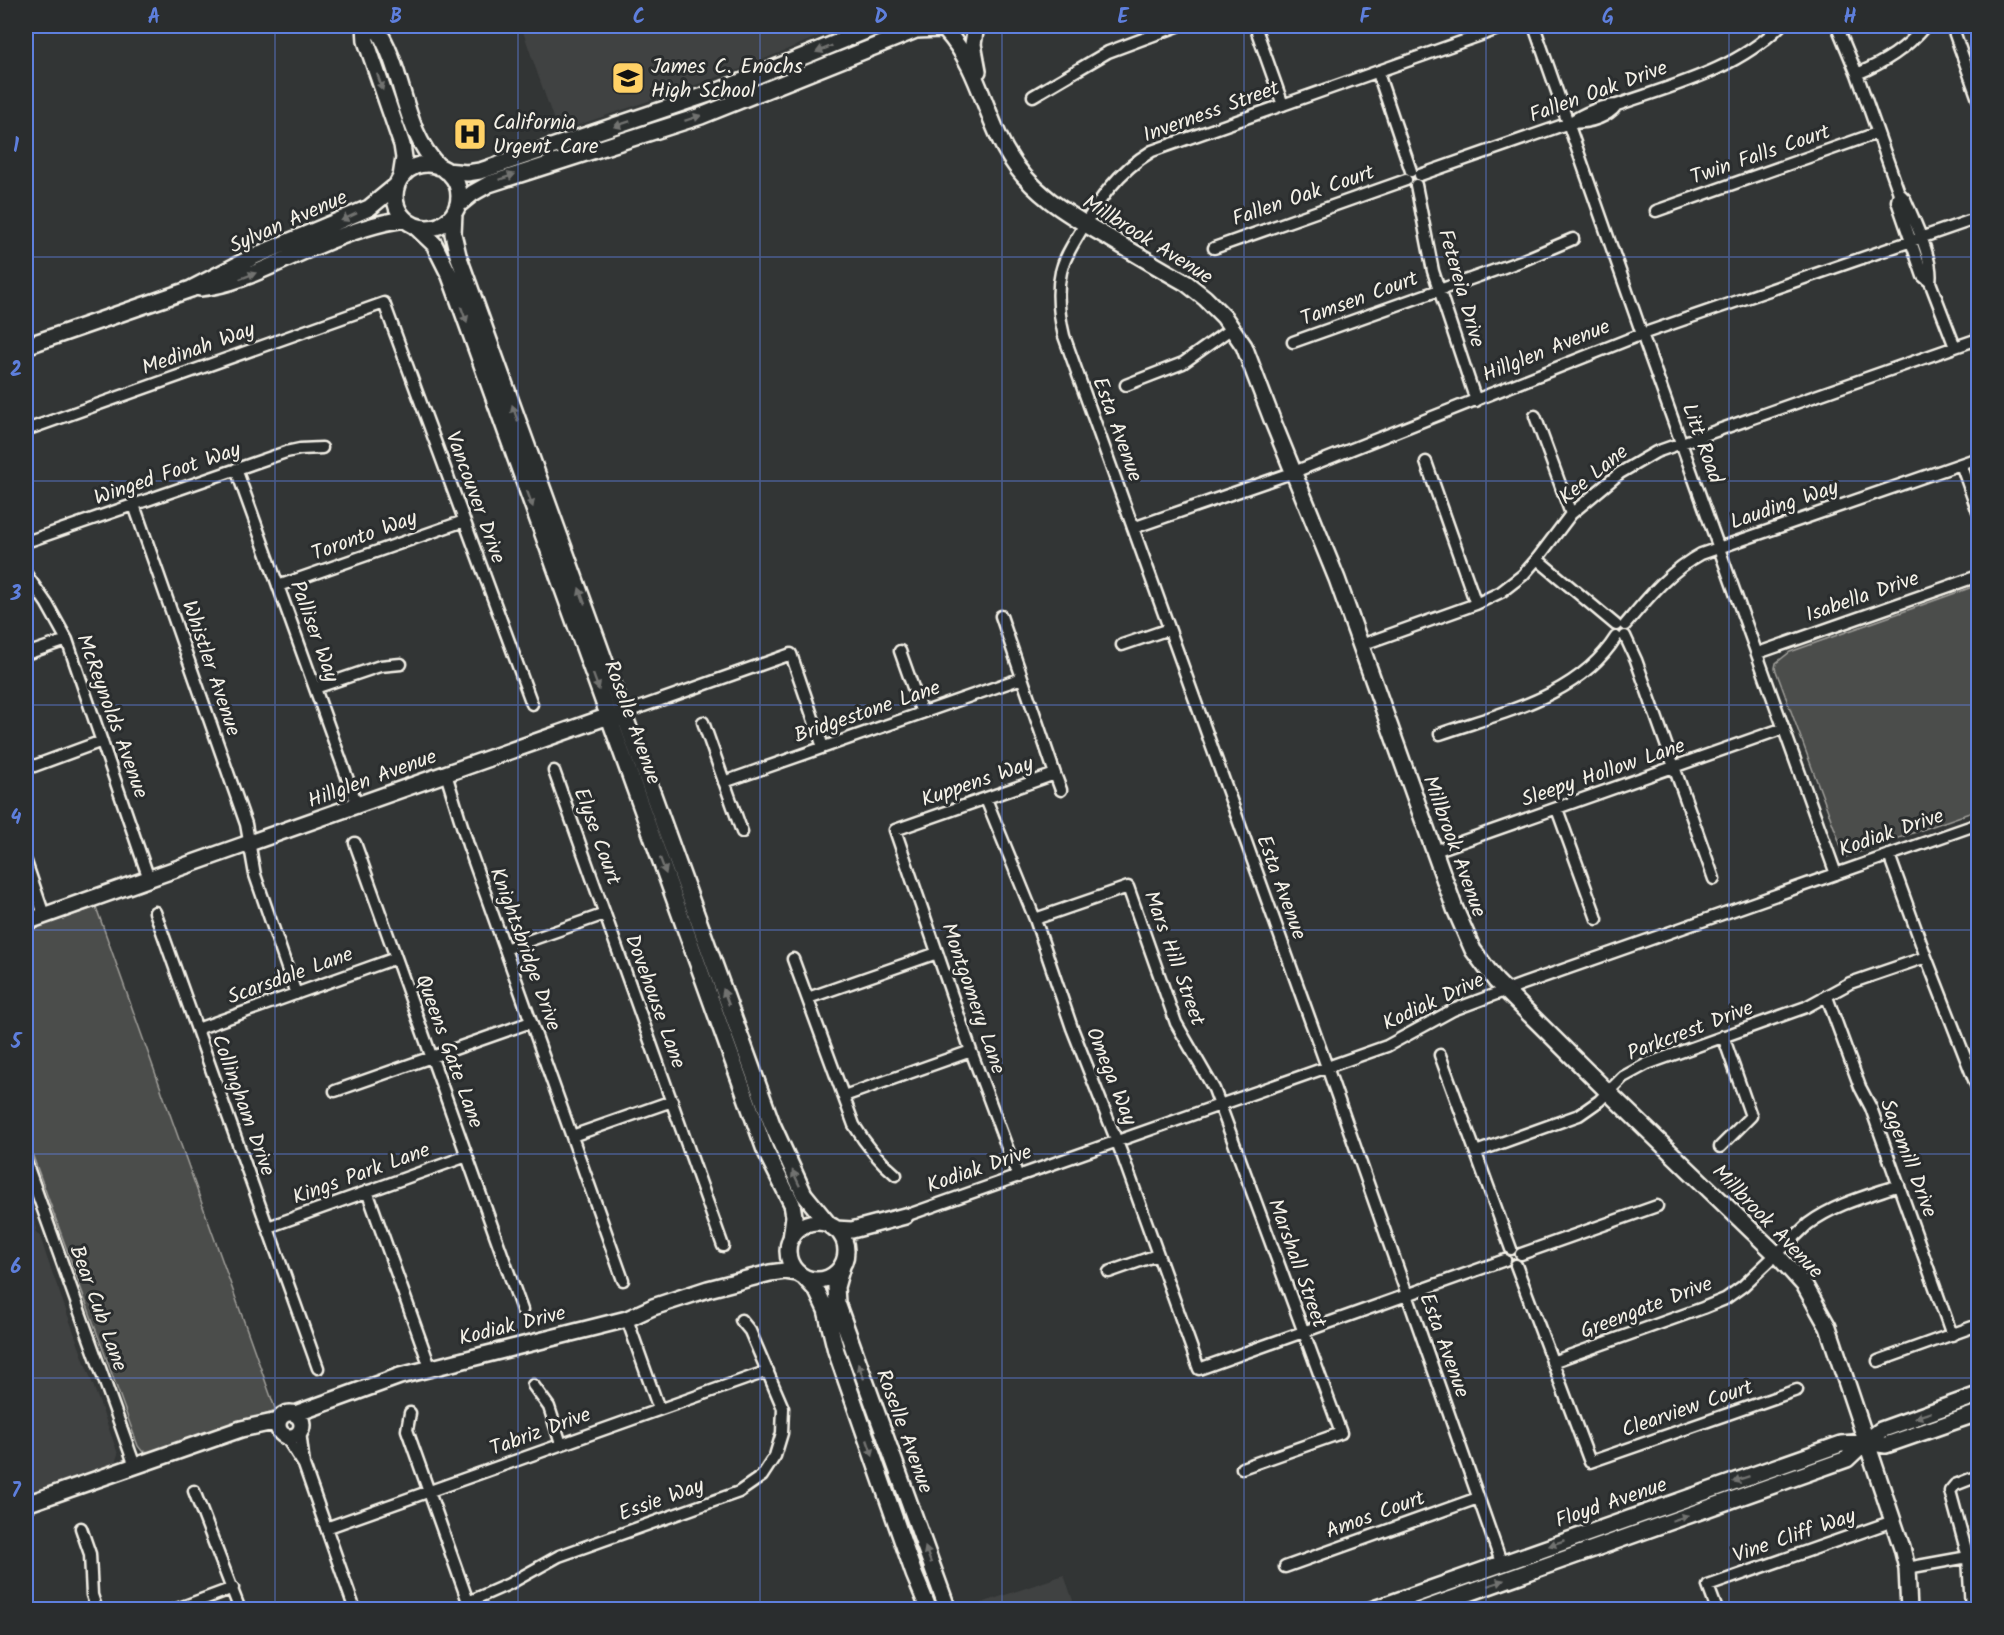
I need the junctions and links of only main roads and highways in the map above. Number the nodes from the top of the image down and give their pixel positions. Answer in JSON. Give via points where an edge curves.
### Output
{"nodes":[{"id":1,"x":365,"y":26,"type":"edge"},
{"id":2,"x":375,"y":26,"type":"edge"},
{"id":3,"x":878,"y":26,"type":"edge"},
{"id":4,"x":971,"y":26,"type":"edge"},
{"id":5,"x":976,"y":26,"type":"edge"},
{"id":6,"x":940,"y":28,"type":"edge"},
{"id":7,"x":982,"y":92,"type":"junction"},
{"id":8,"x":442,"y":169,"type":"junction"},
{"id":9,"x":399,"y":181,"type":"junction"},
{"id":10,"x":455,"y":210,"type":"junction"},
{"id":11,"x":410,"y":223,"type":"junction"},
{"id":12,"x":191,"y":289,"type":"junction"},
{"id":13,"x":26,"y":346,"type":"edge"},
{"id":14,"x":609,"y":716,"type":"junction"},
{"id":15,"x":653,"y":793,"type":"junction"},
{"id":16,"x":26,"y":922,"type":"edge"},
{"id":17,"x":832,"y":1227,"type":"junction"},
{"id":18,"x":790,"y":1244,"type":"junction"},
{"id":19,"x":844,"y":1260,"type":"junction"},
{"id":20,"x":802,"y":1275,"type":"junction"},
{"id":21,"x":708,"y":1289,"type":"junction"},
{"id":22,"x":1978,"y":1395,"type":"edge"},
{"id":23,"x":1978,"y":1413,"type":"edge"},
{"id":24,"x":1865,"y":1442,"type":"junction"},
{"id":25,"x":26,"y":1504,"type":"edge"},
{"id":26,"x":929,"y":1610,"type":"edge"},
{"id":27,"x":948,"y":1610,"type":"edge"},
{"id":28,"x":1371,"y":1610,"type":"edge"},
{"id":29,"x":1421,"y":1610,"type":"edge"},
{"id":30,"x":1909,"y":1610,"type":"edge"}],
"edges":[{"from":1,"to":9,"type":"main road","one_way":true,"via":[[366,41],[402,145],[404,158]]},
{"from":2,"to":8,"type":"main road","via":[[385,40],[419,141]]},
{"from":3,"to":8,"type":"main road","one_way":true,"via":[[721,90],[568,143],[480,171]]},
{"from":4,"to":6,"type":"main road","via":[[962,30]]},
{"from":5,"to":7,"type":"main road","name":"Millbrook Avenue","via":[[974,49]]},
{"from":6,"to":7,"type":"main road","name":"Millbrook Avenue","via":[[964,55]]},
{"from":10,"to":6,"type":"main road","one_way":true,"via":[[473,192],[489,184],[700,116],[916,30]]},
{"from":7,"to":24,"type":"main road","name":"Millbrook Avenue","via":[[1004,147],[1025,179],[1058,208],[1186,283],[1205,298],[1244,346],[1337,579],[1467,938],[1507,991],[1805,1286],[1828,1327]]},
{"from":8,"to":9,"type":"main road","via":[[419,166]]},
{"from":8,"to":10,"type":"main road","via":[[457,186]]},
{"from":9,"to":11,"type":"main road","via":[[395,201],[399,213]]},
{"from":9,"to":12,"type":"main road","name":"Sylvan Avenue","one_way":true,"via":[[369,208],[255,256]]},
{"from":10,"to":11,"type":"main road","via":[[435,227]]},
{"from":15,"to":10,"type":"main road","name":"Roselle Avenue","one_way":true,"via":[[458,255],[453,234]]},
{"from":12,"to":11,"type":"main road","name":"Sylvan Avenue","one_way":true,"via":[[220,286],[378,224]]},
{"from":11,"to":14,"type":"main road","name":"Roselle Avenue","one_way":true,"via":[[434,244],[447,268]]},
{"from":12,"to":13,"type":"main road","name":"Sylvan Avenue"},
{"from":14,"to":15,"type":"main road","via":[[619,722],[639,774]]},
{"from":14,"to":16,"type":"main road","name":"Hillglen Avenue"},
{"from":14,"to":18,"type":"main road","name":"Roselle Avenue","one_way":true,"via":[[765,1150],[792,1204]]},
{"from":17,"to":15,"type":"main road","name":"Roselle Avenue","one_way":true,"via":[[807,1200],[772,1124]]},
{"from":17,"to":18,"type":"main road","via":[[810,1224],[797,1230]]},
{"from":17,"to":19,"type":"main road","via":[[844,1241]]},
{"from":17,"to":19,"type":"main road","name":"Kodiak Drive","via":[[852,1230],[905,1216],[858,1239]]},
{"from":18,"to":20,"type":"main road","via":[[790,1260]]},
{"from":18,"to":21,"type":"main road","name":"Kodiak Drive","via":[[775,1260]]},
{"from":19,"to":20,"type":"main road","via":[[834,1275],[822,1280]]},
{"from":27,"to":19,"type":"main road","name":"Roselle Avenue","one_way":true,"via":[[837,1303],[836,1287]]},
{"from":20,"to":21,"type":"main road","name":"Kodiak Drive","via":[[775,1272]]},
{"from":20,"to":26,"type":"main road","name":"Roselle Avenue","one_way":true,"via":[[817,1291],[826,1310],[836,1351]]},
{"from":21,"to":25,"type":"main road","name":"Kodiak Drive","via":[[627,1319],[400,1376],[327,1404],[291,1428],[241,1429]]},
{"from":22,"to":24,"type":"main road","name":"Floyd Avenue","one_way":true,"via":[[1881,1430]]},
{"from":23,"to":24,"type":"main road","name":"Floyd Avenue","via":[[1886,1445]]},
{"from":24,"to":28,"type":"main road","name":"Floyd Avenue","one_way":true,"via":[[1841,1444]]},
{"from":29,"to":24,"type":"main road","name":"Floyd Avenue","one_way":true,"via":[[1847,1459]]},
{"from":24,"to":30,"type":"main road","name":"Millbrook Avenue","via":[[1907,1568]]}]}
